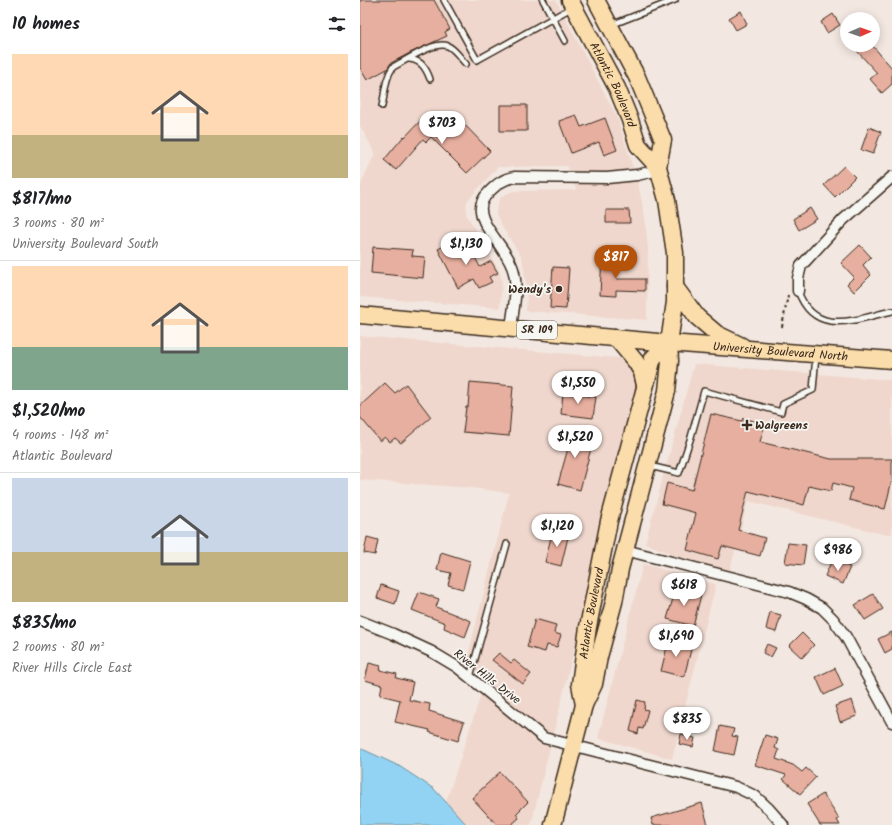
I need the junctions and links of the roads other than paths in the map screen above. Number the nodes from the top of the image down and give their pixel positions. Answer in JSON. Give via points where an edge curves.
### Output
{"nodes":[{"id":1,"x":444,"y":0,"type":"edge"},
{"id":2,"x":543,"y":0,"type":"edge"},
{"id":3,"x":596,"y":0,"type":"edge"},
{"id":4,"x":675,"y":0,"type":"edge"},
{"id":5,"x":572,"y":3,"type":"edge"},
{"id":6,"x":552,"y":18,"type":"junction"},
{"id":7,"x":610,"y":26,"type":"junction"},
{"id":8,"x":565,"y":41,"type":"dead end"},
{"id":9,"x":408,"y":59,"type":"junction"},
{"id":10,"x":466,"y":64,"type":"dead end"},
{"id":11,"x":430,"y":79,"type":"dead end"},
{"id":12,"x":382,"y":106,"type":"dead end"},
{"id":13,"x":659,"y":168,"type":"junction"},
{"id":14,"x":892,"y":177,"type":"edge"},
{"id":15,"x":675,"y":287,"type":"junction"},
{"id":16,"x":798,"y":291,"type":"joint"},
{"id":17,"x":892,"y":311,"type":"edge"},
{"id":18,"x":360,"y":315,"type":"edge"},
{"id":19,"x":511,"y":328,"type":"junction"},
{"id":20,"x":616,"y":338,"type":"junction"},
{"id":21,"x":670,"y":343,"type":"junction"},
{"id":22,"x":749,"y":349,"type":"junction"},
{"id":23,"x":816,"y":354,"type":"junction"},
{"id":24,"x":892,"y":360,"type":"edge"},
{"id":25,"x":645,"y":385,"type":"junction"},
{"id":26,"x":647,"y":465,"type":"junction"},
{"id":27,"x":507,"y":544,"type":"dead end"},
{"id":28,"x":626,"y":550,"type":"junction"},
{"id":29,"x":360,"y":621,"type":"edge"},
{"id":30,"x":470,"y":677,"type":"junction"},
{"id":31,"x":584,"y":705,"type":"junction"},
{"id":32,"x":892,"y":722,"type":"edge"},
{"id":33,"x":572,"y":746,"type":"junction"},
{"id":34,"x":553,"y":825,"type":"edge"},
{"id":35,"x":783,"y":825,"type":"edge"}],
"edges":[{"from":1,"to":6,"type":"lane","via":[[477,60]]},
{"from":2,"to":6,"type":"lane"},
{"from":3,"to":7,"type":"main road","name":"Atlantic Boulevard"},
{"from":4,"to":7,"type":"lane"},
{"from":5,"to":6,"type":"lane"},
{"from":5,"to":13,"type":"main road","name":"Atlantic Boulevard","via":[[617,88],[638,146]]},
{"from":6,"to":8,"type":"lane"},
{"from":7,"to":13,"type":"main road","name":"Atlantic Boulevard","via":[[637,77],[663,140]]},
{"from":9,"to":10,"type":"lane","via":[[432,46],[441,45],[448,46]]},
{"from":9,"to":11,"type":"lane","via":[[420,63]]},
{"from":9,"to":12,"type":"lane","via":[[389,72]]},
{"from":13,"to":15,"type":"main road","name":"Atlantic Boulevard","via":[[674,247]]},
{"from":13,"to":19,"type":"street","via":[[637,175],[607,178],[515,177],[498,183],[482,202],[481,210],[483,219],[510,262],[514,273],[515,296]]},
{"from":14,"to":16,"type":"street","via":[[843,220],[801,266]]},
{"from":15,"to":21,"type":"main road","name":"Atlantic Boulevard"},
{"from":15,"to":22,"type":"main road","via":[[697,317],[717,334]]},
{"from":16,"to":17,"type":"lane","via":[[805,305],[823,320],[847,322]]},
{"from":18,"to":19,"type":"main road","number":"SR 109"},
{"from":19,"to":20,"type":"main road","number":"SR 109"},
{"from":20,"to":21,"type":"main road","number":"SR 109"},
{"from":20,"to":25,"type":"main road","via":[[636,362]]},
{"from":21,"to":22,"type":"main road","name":"University Boulevard North","number":"SR 109"},
{"from":21,"to":25,"type":"main road","name":"Atlantic Boulevard","via":[[653,358]]},
{"from":21,"to":26,"type":"main road","name":"Atlantic Boulevard","via":[[667,391]]},
{"from":22,"to":23,"type":"main road","name":"University Boulevard North","number":"SR 109"},
{"from":23,"to":24,"type":"main road","name":"University Boulevard North","number":"SR 109"},
{"from":23,"to":26,"type":"lane","via":[[813,390],[783,404],[781,412],[704,391],[679,473]]},
{"from":25,"to":31,"type":"main road","name":"Atlantic Boulevard","via":[[609,521],[588,627],[580,684]]},
{"from":26,"to":28,"type":"main road","name":"Atlantic Boulevard"},
{"from":27,"to":30,"type":"lane"},
{"from":28,"to":31,"type":"main road","name":"Atlantic Boulevard","via":[[594,684]]},
{"from":28,"to":32,"type":"street","via":[[789,592],[822,608],[846,637]]},
{"from":29,"to":30,"type":"street","name":"River Hills Drive","via":[[432,652]]},
{"from":30,"to":33,"type":"street","name":"River Hills Drive","via":[[544,738]]},
{"from":31,"to":33,"type":"main road","name":"Atlantic Boulevard"},
{"from":33,"to":34,"type":"main road","name":"Atlantic Boulevard"},
{"from":33,"to":35,"type":"street","name":"River Hills Drive","via":[[736,787],[755,796]]}]}
